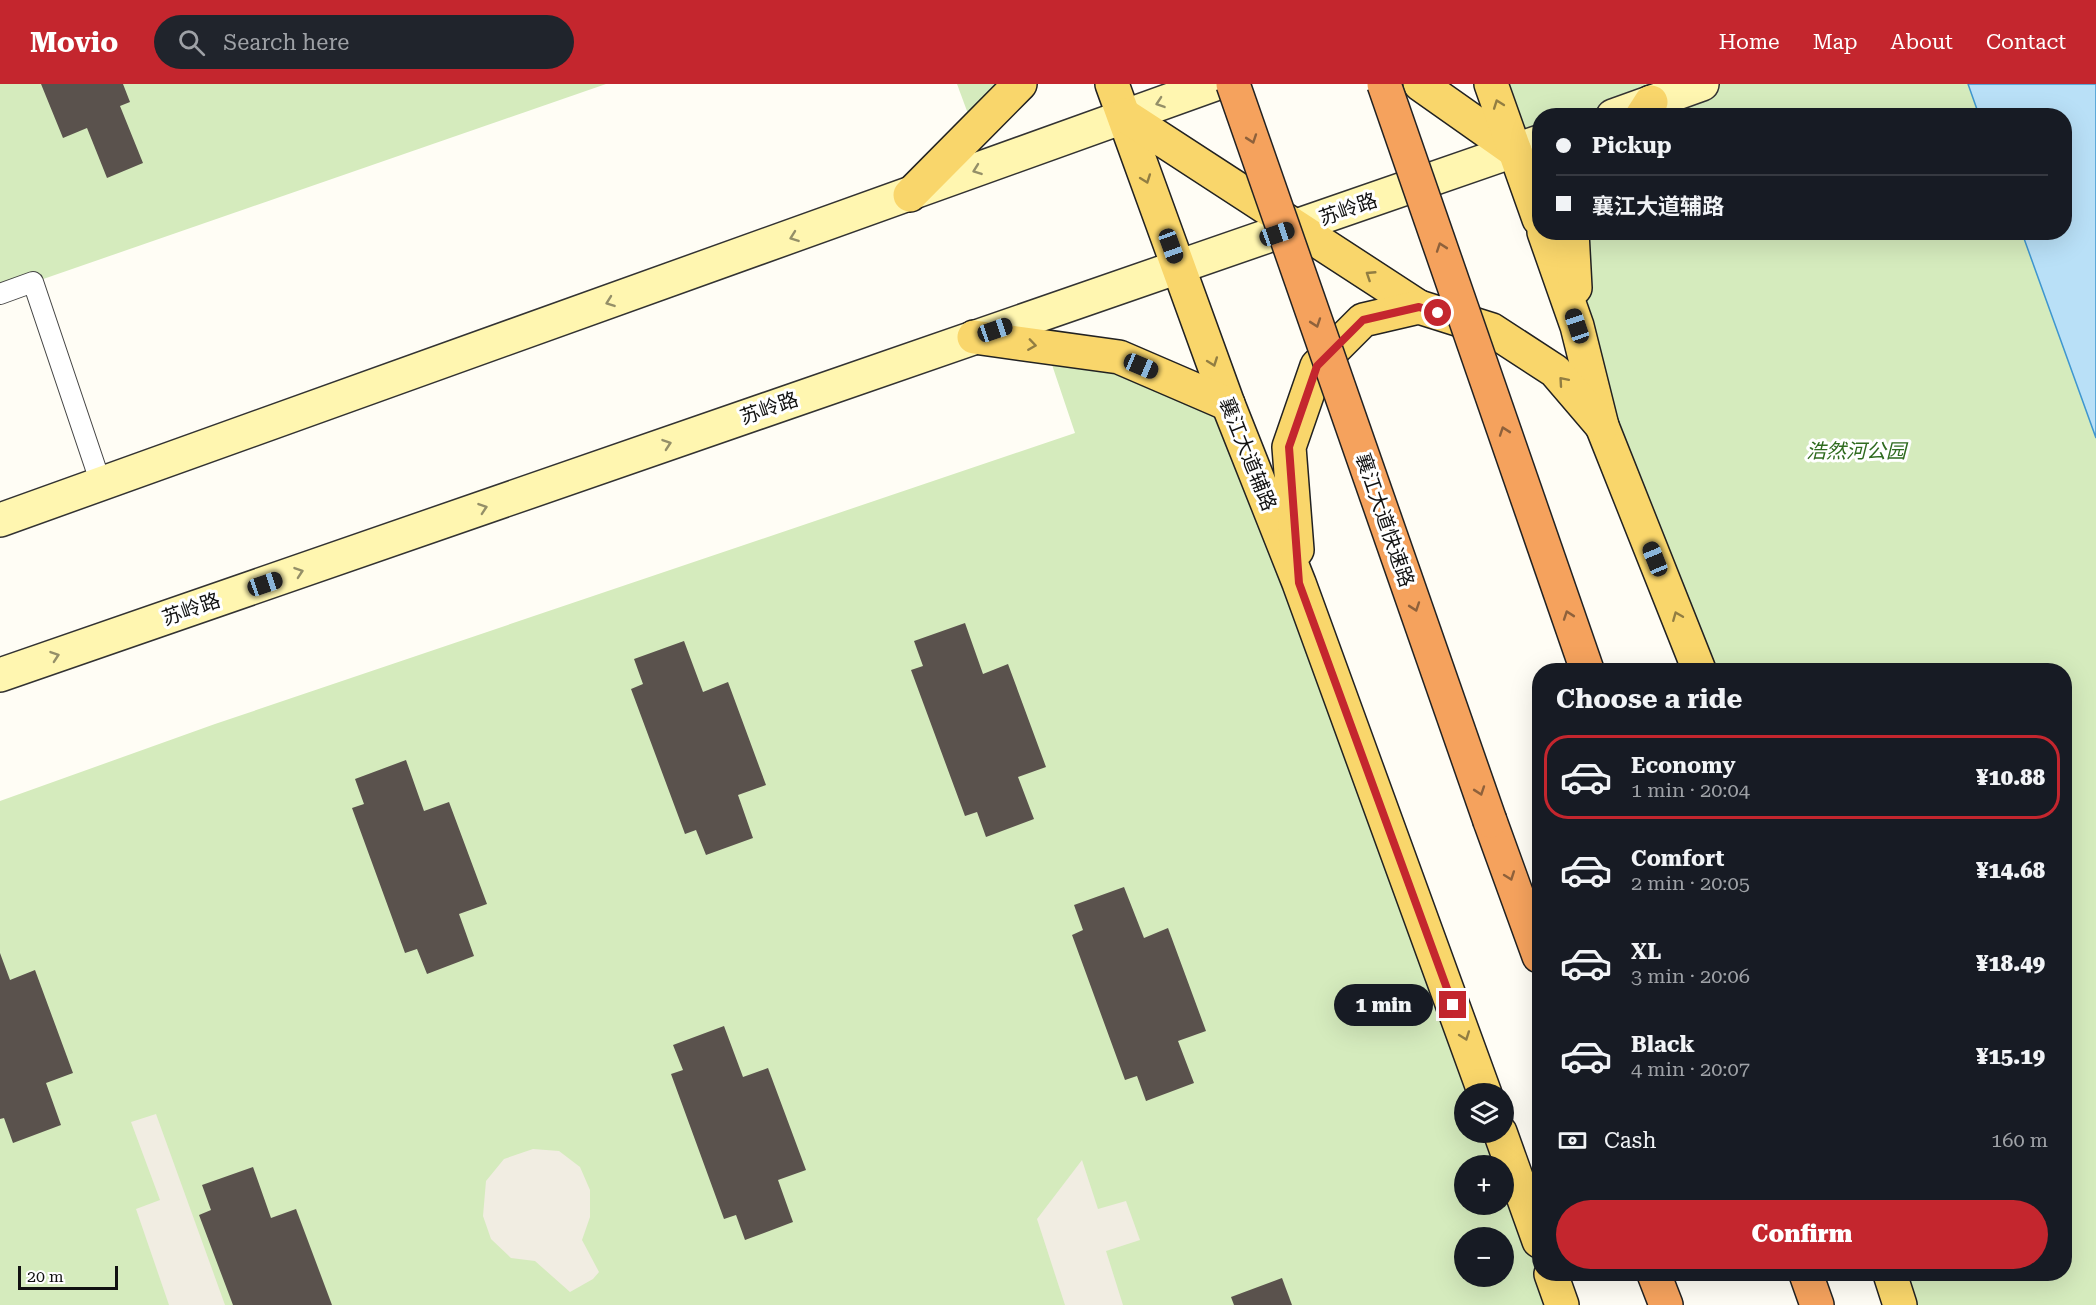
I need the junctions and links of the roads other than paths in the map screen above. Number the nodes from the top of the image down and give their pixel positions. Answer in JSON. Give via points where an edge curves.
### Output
{"nodes":[{"id":1,"x":1020,"y":84,"type":"edge"},
{"id":2,"x":1112,"y":84,"type":"edge"},
{"id":3,"x":1215,"y":84,"type":"edge"},
{"id":4,"x":1233,"y":84,"type":"edge"},
{"id":5,"x":1384,"y":84,"type":"edge"},
{"id":6,"x":1420,"y":84,"type":"edge"},
{"id":7,"x":1491,"y":84,"type":"edge"},
{"id":8,"x":1702,"y":84,"type":"edge"},
{"id":9,"x":1649,"y":108,"type":"edge"},
{"id":10,"x":1124,"y":115,"type":"junction"},
{"id":11,"x":1527,"y":146,"type":"edge"},
{"id":12,"x":1532,"y":176,"type":"edge"},
{"id":13,"x":910,"y":195,"type":"junction"},
{"id":14,"x":1296,"y":227,"type":"junction"},
{"id":15,"x":1547,"y":240,"type":"edge"},
{"id":16,"x":1572,"y":240,"type":"edge"},
{"id":17,"x":1178,"y":268,"type":"junction"},
{"id":18,"x":0,"y":294,"type":"edge"},
{"id":19,"x":1419,"y":307,"type":"junction"},
{"id":20,"x":1577,"y":326,"type":"junction"},
{"id":21,"x":974,"y":337,"type":"junction"},
{"id":22,"x":1228,"y":404,"type":"junction"},
{"id":23,"x":1602,"y":426,"type":"junction"},
{"id":24,"x":101,"y":484,"type":"junction"},
{"id":25,"x":0,"y":520,"type":"edge"},
{"id":26,"x":1299,"y":583,"type":"junction"},
{"id":27,"x":1585,"y":663,"type":"edge"},
{"id":28,"x":1696,"y":663,"type":"edge"},
{"id":29,"x":0,"y":675,"type":"edge"},
{"id":30,"x":1532,"y":937,"type":"edge"},
{"id":31,"x":1481,"y":1083,"type":"edge"},
{"id":32,"x":1504,"y":1143,"type":"edge"},
{"id":33,"x":1532,"y":1221,"type":"edge"},
{"id":34,"x":1553,"y":1281,"type":"edge"},
{"id":35,"x":1657,"y":1281,"type":"edge"},
{"id":36,"x":1808,"y":1281,"type":"edge"},
{"id":37,"x":1892,"y":1281,"type":"edge"},
{"id":38,"x":1562,"y":1305,"type":"edge"},
{"id":39,"x":1666,"y":1305,"type":"edge"},
{"id":40,"x":1817,"y":1305,"type":"edge"},
{"id":41,"x":1900,"y":1305,"type":"edge"}],
"edges":[{"from":1,"to":13,"type":"main road"},
{"from":2,"to":10,"type":"main road","name":"襄江大道辅路"},
{"from":3,"to":10,"type":"main road","one_way":true},
{"from":4,"to":30,"type":"highway","name":"襄江大道快速路","one_way":true,"bridge":true},
{"from":27,"to":5,"type":"highway","one_way":true,"bridge":true},
{"from":6,"to":11,"type":"main road"},
{"from":11,"to":7,"type":"main road","one_way":true},
{"from":8,"to":9,"type":"main road"},
{"from":10,"to":13,"type":"main road","one_way":true},
{"from":10,"to":14,"type":"main road"},
{"from":10,"to":17,"type":"main road","name":"襄江大道辅路","one_way":true},
{"from":11,"to":12,"type":"main road"},
{"from":11,"to":14,"type":"main road","name":"苏岭路"},
{"from":13,"to":24,"type":"main road","one_way":true},
{"from":14,"to":17,"type":"main road","name":"苏岭路"},
{"from":19,"to":14,"type":"main road","one_way":true},
{"from":15,"to":20,"type":"main road"},
{"from":16,"to":20,"type":"main road"},
{"from":17,"to":21,"type":"main road","name":"苏岭路"},
{"from":17,"to":22,"type":"main road","name":"襄江大道辅路","one_way":true},
{"from":18,"to":24,"type":"lane","via":[[33,282]]},
{"from":23,"to":19,"type":"main road","one_way":true,"via":[[1555,371],[1492,330]]},
{"from":19,"to":26,"type":"main road","via":[[1363,320],[1317,366],[1289,447]]},
{"from":20,"to":23,"type":"main road"},
{"from":21,"to":22,"type":"main road","one_way":true,"via":[[1119,357]]},
{"from":29,"to":21,"type":"main road","name":"苏岭路","one_way":true},
{"from":22,"to":26,"type":"main road","name":"襄江大道辅路"},
{"from":28,"to":23,"type":"main road","one_way":true},
{"from":24,"to":25,"type":"main road"},
{"from":26,"to":31,"type":"main road","name":"襄江大道辅路","one_way":true},
{"from":32,"to":33,"type":"main road"},
{"from":34,"to":38,"type":"main road"},
{"from":35,"to":39,"type":"highway"},
{"from":36,"to":40,"type":"highway"},
{"from":37,"to":41,"type":"main road"}]}
